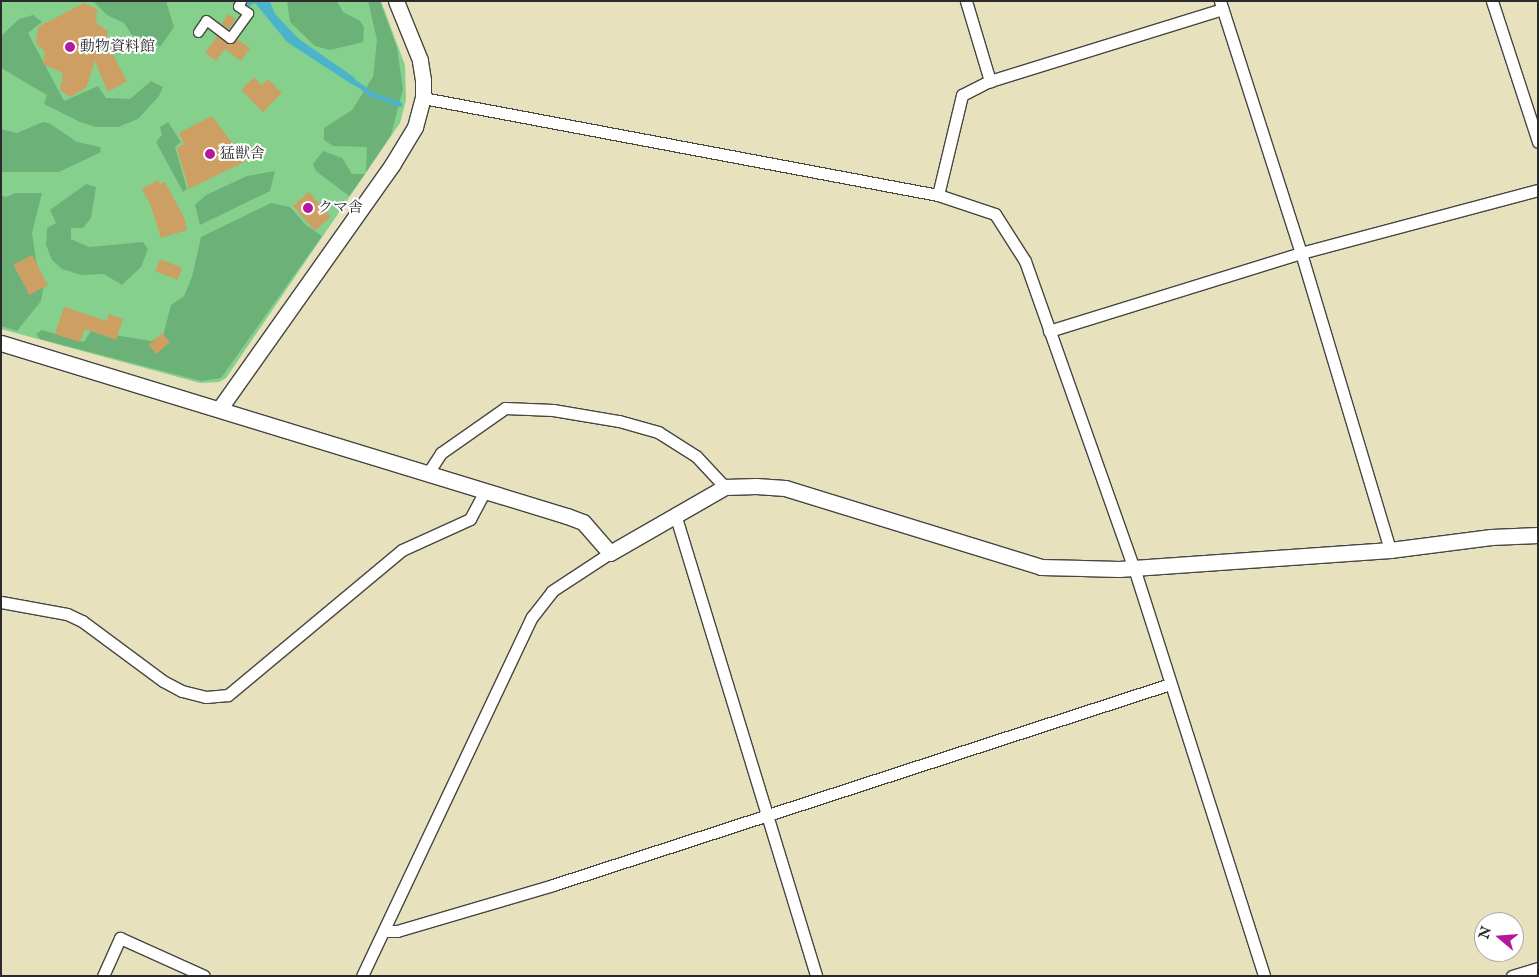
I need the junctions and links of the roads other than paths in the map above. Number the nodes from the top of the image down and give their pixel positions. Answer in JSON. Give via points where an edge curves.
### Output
{"nodes":[{"id":1,"x":242,"y":1,"type":"edge"},
{"id":2,"x":396,"y":1,"type":"edge"},
{"id":3,"x":966,"y":1,"type":"edge"},
{"id":4,"x":1492,"y":1,"type":"edge"},
{"id":5,"x":1221,"y":5,"type":"edge"},
{"id":6,"x":198,"y":32,"type":"dead end"},
{"id":7,"x":990,"y":81,"type":"junction"},
{"id":8,"x":423,"y":98,"type":"junction"},
{"id":9,"x":1538,"y":142,"type":"edge"},
{"id":10,"x":1538,"y":190,"type":"edge"},
{"id":11,"x":938,"y":195,"type":"junction"},
{"id":12,"x":1301,"y":253,"type":"junction"},
{"id":13,"x":1049,"y":331,"type":"junction"},
{"id":14,"x":1,"y":343,"type":"edge"},
{"id":15,"x":220,"y":408,"type":"junction"},
{"id":16,"x":428,"y":473,"type":"junction"},
{"id":17,"x":725,"y":487,"type":"junction"},
{"id":18,"x":485,"y":490,"type":"junction"},
{"id":19,"x":674,"y":514,"type":"junction"},
{"id":20,"x":1538,"y":535,"type":"edge"},
{"id":21,"x":1390,"y":550,"type":"junction"},
{"id":22,"x":610,"y":553,"type":"junction"},
{"id":23,"x":1134,"y":568,"type":"junction"},
{"id":24,"x":1,"y":602,"type":"edge"},
{"id":25,"x":1170,"y":684,"type":"junction"},
{"id":26,"x":768,"y":813,"type":"junction"},
{"id":27,"x":385,"y":931,"type":"junction"},
{"id":28,"x":1538,"y":968,"type":"edge"},
{"id":29,"x":103,"y":976,"type":"edge"},
{"id":30,"x":204,"y":976,"type":"edge"},
{"id":31,"x":362,"y":976,"type":"edge"},
{"id":32,"x":816,"y":976,"type":"edge"},
{"id":33,"x":1264,"y":976,"type":"edge"},
{"id":34,"x":1512,"y":976,"type":"edge"}],
"edges":[{"from":1,"to":6,"type":"street","via":[[238,6],[248,13],[230,38],[206,20]]},
{"from":2,"to":8,"type":"street","via":[[420,60]]},
{"from":3,"to":7,"type":"street"},
{"from":4,"to":9,"type":"street"},
{"from":5,"to":7,"type":"street"},
{"from":5,"to":12,"type":"street"},
{"from":7,"to":11,"type":"street","via":[[962,95]]},
{"from":8,"to":11,"type":"street"},
{"from":8,"to":15,"type":"street","via":[[415,127],[392,165]]},
{"from":10,"to":12,"type":"street"},
{"from":11,"to":13,"type":"street","via":[[995,214],[1024,262]]},
{"from":12,"to":13,"type":"street"},
{"from":12,"to":21,"type":"street"},
{"from":13,"to":23,"type":"street"},
{"from":14,"to":15,"type":"street"},
{"from":15,"to":16,"type":"street"},
{"from":16,"to":17,"type":"street","via":[[441,453],[505,408],[553,410],[619,420],[658,432],[696,456]]},
{"from":16,"to":18,"type":"street"},
{"from":17,"to":19,"type":"street"},
{"from":17,"to":23,"type":"street","via":[[785,488],[1041,567]]},
{"from":18,"to":22,"type":"street","via":[[583,522]]},
{"from":18,"to":24,"type":"street","via":[[470,519],[402,550],[228,695],[206,697],[182,691],[163,681],[82,621],[67,614]]},
{"from":19,"to":22,"type":"street"},
{"from":19,"to":26,"type":"street"},
{"from":20,"to":21,"type":"street","via":[[1491,537]]},
{"from":21,"to":23,"type":"street"},
{"from":22,"to":27,"type":"street","via":[[552,592],[532,617]]},
{"from":23,"to":25,"type":"street"},
{"from":25,"to":26,"type":"street"},
{"from":25,"to":33,"type":"street"},
{"from":26,"to":27,"type":"street","via":[[553,885]]},
{"from":26,"to":32,"type":"street"},
{"from":27,"to":31,"type":"street"},
{"from":28,"to":34,"type":"street"},
{"from":29,"to":30,"type":"street","via":[[120,938]]}]}
